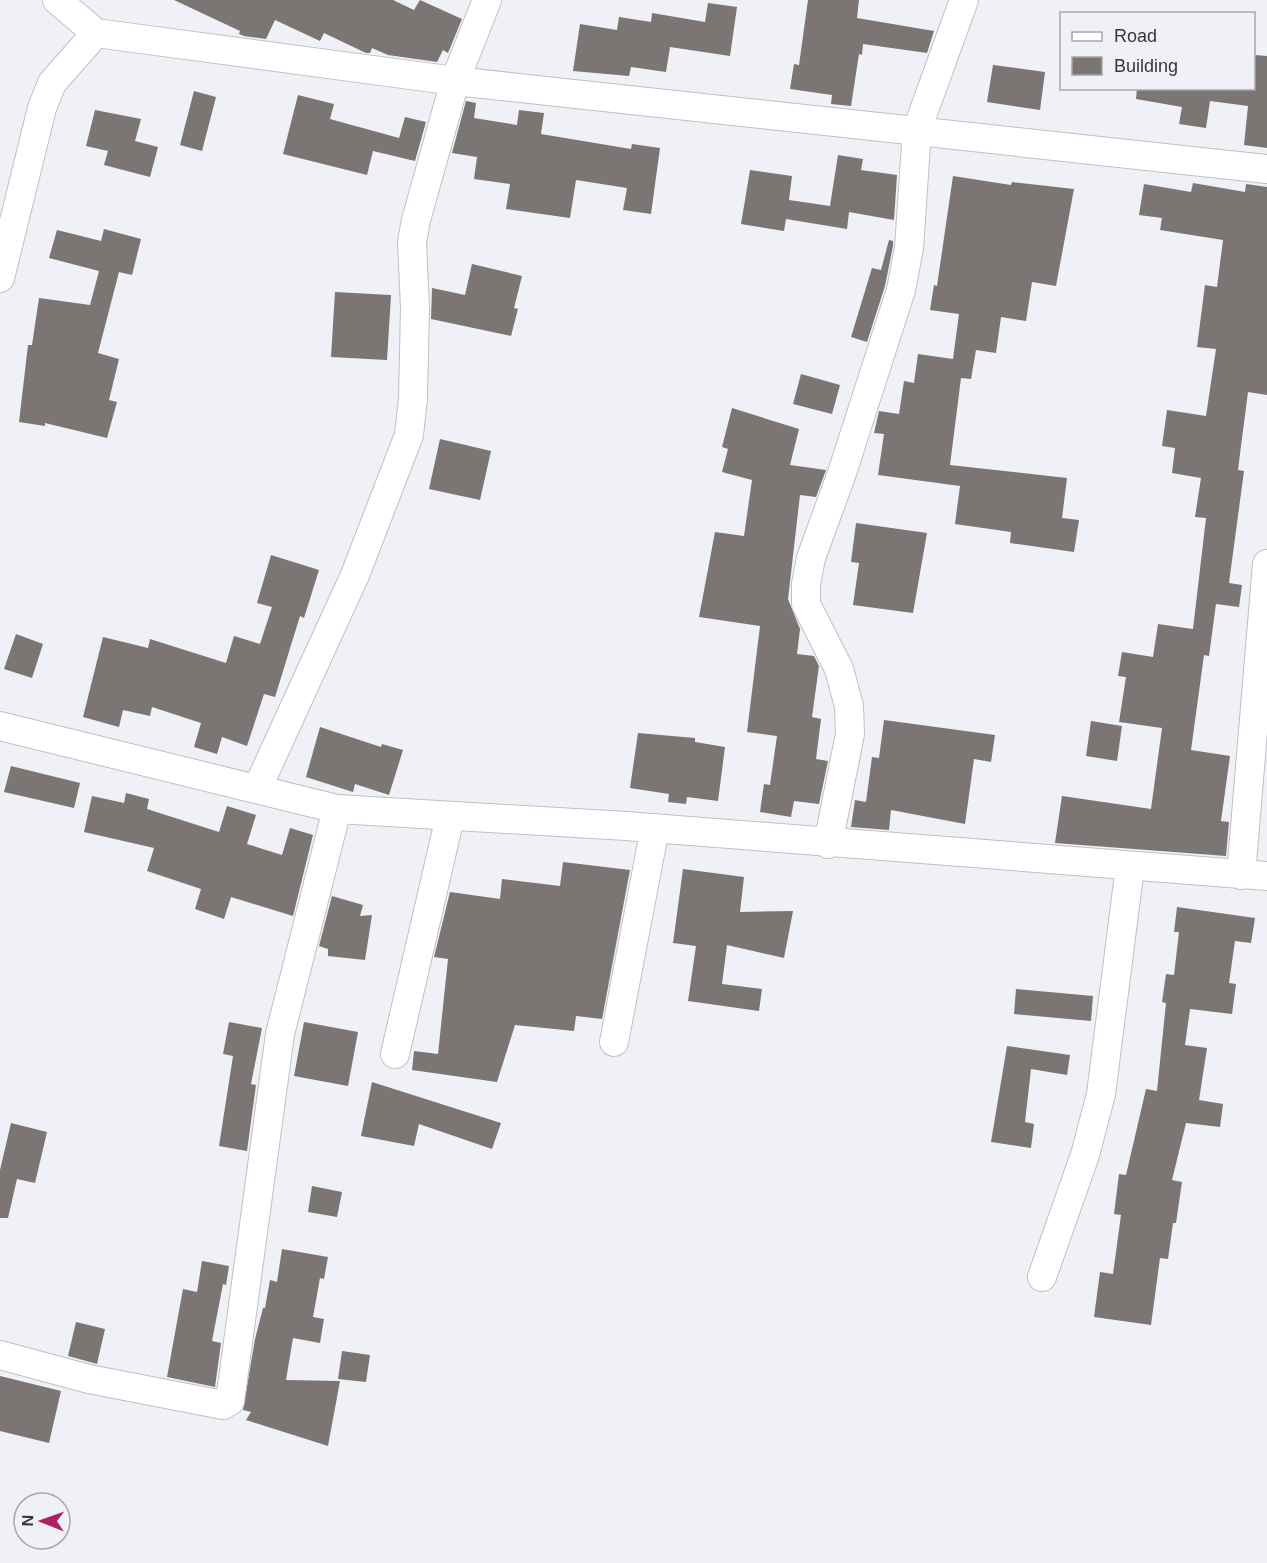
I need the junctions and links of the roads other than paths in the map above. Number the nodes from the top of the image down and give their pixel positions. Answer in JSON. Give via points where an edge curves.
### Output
{"nodes":[{"id":1,"x":57,"y":0,"type":"edge"},
{"id":2,"x":487,"y":0,"type":"edge"},
{"id":3,"x":964,"y":0,"type":"edge"},
{"id":4,"x":96,"y":33,"type":"junction"},
{"id":5,"x":455,"y":81,"type":"junction"},
{"id":6,"x":917,"y":130,"type":"junction"},
{"id":7,"x":1267,"y":169,"type":"edge"},
{"id":8,"x":0,"y":279,"type":"edge"},
{"id":9,"x":1267,"y":564,"type":"edge"},
{"id":10,"x":0,"y":726,"type":"edge"},
{"id":11,"x":257,"y":789,"type":"junction"},
{"id":12,"x":337,"y":809,"type":"junction"},
{"id":13,"x":450,"y":817,"type":"junction"},
{"id":14,"x":655,"y":828,"type":"junction"},
{"id":15,"x":828,"y":844,"type":"junction"},
{"id":16,"x":1130,"y":867,"type":"junction"},
{"id":17,"x":1254,"y":876,"type":"edge"},
{"id":18,"x":614,"y":1042,"type":"dead end"},
{"id":19,"x":395,"y":1054,"type":"dead end"},
{"id":20,"x":1042,"y":1277,"type":"dead end"},
{"id":21,"x":0,"y":1355,"type":"edge"}],
"edges":[{"from":1,"to":4,"type":"street"},
{"from":2,"to":5,"type":"street"},
{"from":3,"to":6,"type":"street"},
{"from":4,"to":5,"type":"street"},
{"from":4,"to":8,"type":"street","via":[[52,83],[42,108]]},
{"from":5,"to":6,"type":"street"},
{"from":5,"to":11,"type":"street","via":[[412,242],[415,319],[409,435],[355,575]]},
{"from":6,"to":7,"type":"street"},
{"from":6,"to":15,"type":"street","via":[[909,248],[901,290],[843,473],[811,558],[806,585],[806,604],[839,669],[849,706],[850,734]]},
{"from":9,"to":17,"type":"street"},
{"from":10,"to":11,"type":"street"},
{"from":11,"to":12,"type":"street"},
{"from":12,"to":13,"type":"street"},
{"from":12,"to":21,"type":"street","via":[[280,1034],[230,1401],[223,1406],[89,1379]]},
{"from":13,"to":14,"type":"street"},
{"from":13,"to":19,"type":"street"},
{"from":14,"to":15,"type":"street"},
{"from":14,"to":18,"type":"street"},
{"from":15,"to":16,"type":"street"},
{"from":16,"to":17,"type":"street"},
{"from":16,"to":20,"type":"street","via":[[1101,1094],[1085,1155]]}]}
